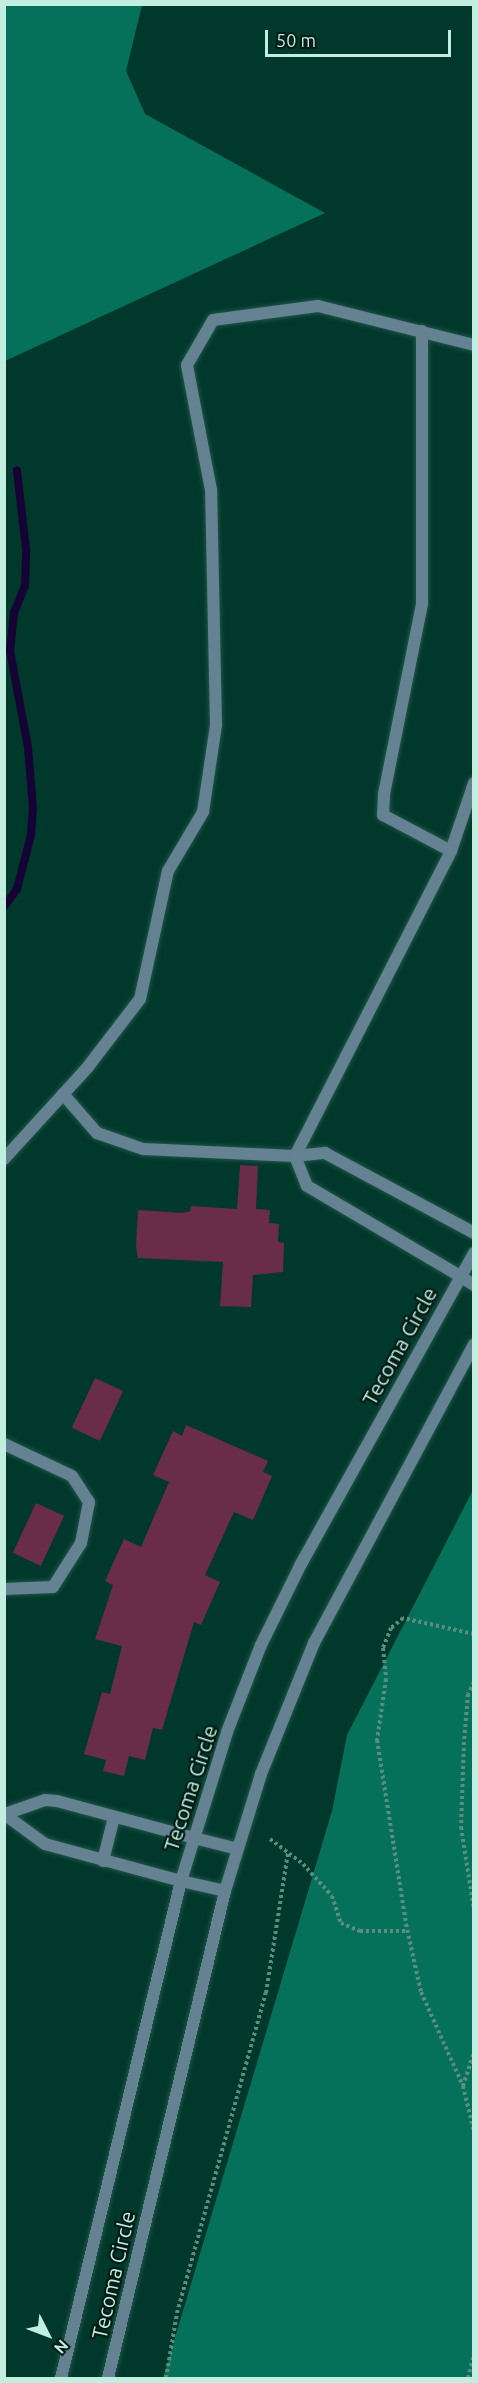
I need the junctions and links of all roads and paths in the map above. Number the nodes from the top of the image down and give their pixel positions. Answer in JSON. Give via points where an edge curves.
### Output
{"nodes":[{"id":1,"x":422,"y":331,"type":"junction"},
{"id":2,"x":474,"y":345,"type":"edge"},
{"id":3,"x":474,"y":783,"type":"edge"},
{"id":4,"x":451,"y":851,"type":"junction"},
{"id":5,"x":63,"y":1094,"type":"junction"},
{"id":6,"x":295,"y":1156,"type":"junction"},
{"id":7,"x":4,"y":1159,"type":"edge"},
{"id":8,"x":474,"y":1233,"type":"edge"},
{"id":9,"x":474,"y":1253,"type":"edge"},
{"id":10,"x":460,"y":1276,"type":"junction"},
{"id":11,"x":474,"y":1285,"type":"edge"},
{"id":12,"x":474,"y":1344,"type":"edge"},
{"id":13,"x":4,"y":1444,"type":"edge"},
{"id":14,"x":4,"y":1589,"type":"edge"},
{"id":15,"x":474,"y":1634,"type":"edge"},
{"id":16,"x":474,"y":1682,"type":"edge"},
{"id":17,"x":5,"y":1814,"type":"edge"},
{"id":18,"x":114,"y":1817,"type":"junction"},
{"id":19,"x":194,"y":1838,"type":"junction"},
{"id":20,"x":270,"y":1839,"type":"dead end"},
{"id":21,"x":238,"y":1849,"type":"junction"},
{"id":22,"x":288,"y":1853,"type":"junction"},
{"id":23,"x":103,"y":1861,"type":"junction"},
{"id":24,"x":181,"y":1881,"type":"junction"},
{"id":25,"x":225,"y":1891,"type":"junction"},
{"id":26,"x":474,"y":1910,"type":"edge"},
{"id":27,"x":408,"y":1931,"type":"junction"},
{"id":28,"x":474,"y":2053,"type":"edge"},
{"id":29,"x":463,"y":2086,"type":"junction"},
{"id":30,"x":474,"y":2132,"type":"edge"},
{"id":31,"x":474,"y":2354,"type":"edge"},
{"id":32,"x":61,"y":2379,"type":"edge"},
{"id":33,"x":108,"y":2379,"type":"edge"},
{"id":34,"x":166,"y":2379,"type":"edge"},
{"id":35,"x":468,"y":2379,"type":"edge"}],
"edges":[{"from":1,"to":2,"type":"street"},
{"from":1,"to":4,"type":"street","via":[[422,604],[383,815]]},
{"from":1,"to":5,"type":"street","via":[[318,306],[213,320],[187,365],[212,490],[216,725],[203,812],[168,871],[140,999]]},
{"from":3,"to":4,"type":"street"},
{"from":4,"to":6,"type":"street"},
{"from":5,"to":6,"type":"street","via":[[96,1133],[142,1149]]},
{"from":5,"to":7,"type":"street"},
{"from":6,"to":8,"type":"street","via":[[326,1153]]},
{"from":6,"to":10,"type":"street","via":[[307,1186]]},
{"from":9,"to":10,"type":"street","name":"Tecoma Circle"},
{"from":10,"to":11,"type":"street"},
{"from":10,"to":19,"type":"street","name":"Tecoma Circle","via":[[306,1554],[261,1645],[227,1732]]},
{"from":12,"to":21,"type":"street","name":"Tecoma Circle","via":[[314,1643],[261,1774]]},
{"from":13,"to":14,"type":"street","via":[[72,1476],[88,1502],[81,1543],[53,1587]]},
{"from":15,"to":27,"type":"path","via":[[403,1618],[392,1628],[383,1648],[386,1679],[377,1740]]},
{"from":16,"to":26,"type":"path","via":[[468,1694],[460,1827]]},
{"from":17,"to":18,"type":"street","via":[[45,1800]]},
{"from":17,"to":23,"type":"street","via":[[45,1844]]},
{"from":18,"to":19,"type":"street"},
{"from":18,"to":23,"type":"street"},
{"from":19,"to":21,"type":"street"},
{"from":19,"to":24,"type":"street","name":"Tecoma Circle"},
{"from":20,"to":22,"type":"path"},
{"from":21,"to":25,"type":"street","name":"Tecoma Circle"},
{"from":22,"to":27,"type":"path","via":[[332,1896],[341,1923],[360,1930]]},
{"from":22,"to":34,"type":"path","via":[[266,1993],[177,2313]]},
{"from":23,"to":24,"type":"street"},
{"from":24,"to":25,"type":"street"},
{"from":24,"to":32,"type":"street","name":"Tecoma Circle"},
{"from":25,"to":33,"type":"street","name":"Tecoma Circle"},
{"from":27,"to":29,"type":"path","via":[[421,1992]]},
{"from":28,"to":29,"type":"path"},
{"from":29,"to":30,"type":"path"},
{"from":31,"to":35,"type":"path"}]}
